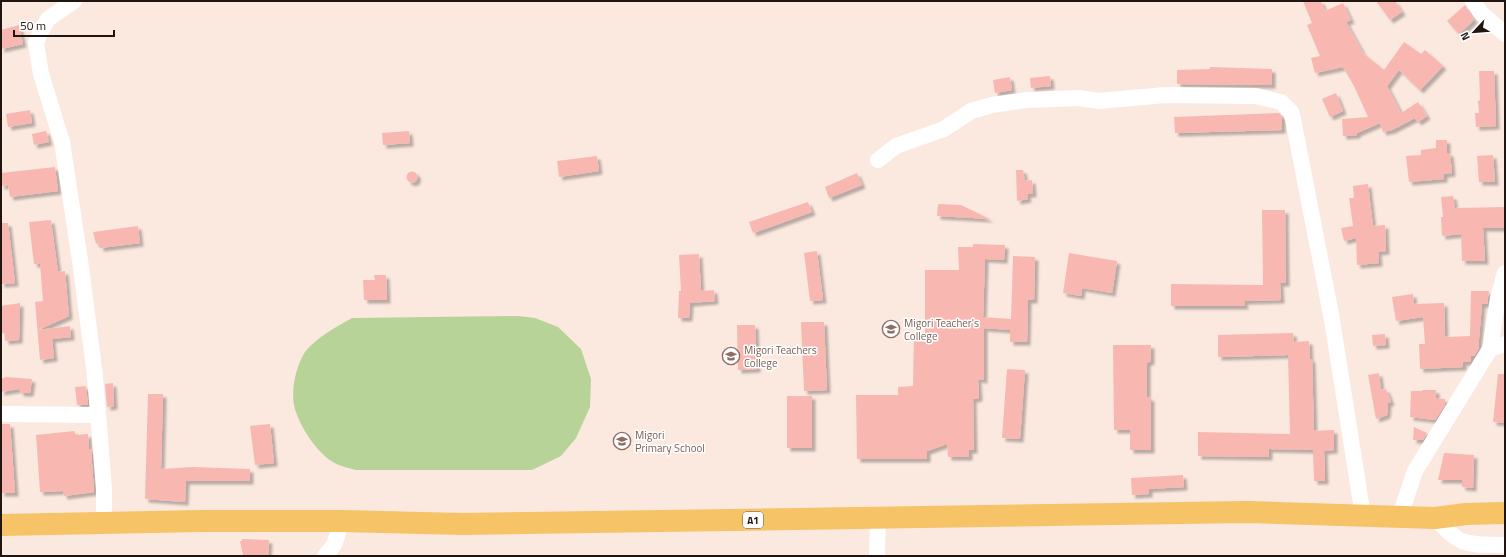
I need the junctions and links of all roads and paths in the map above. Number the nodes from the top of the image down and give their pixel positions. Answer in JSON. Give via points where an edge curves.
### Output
{"nodes":[{"id":1,"x":74,"y":1,"type":"edge"},
{"id":2,"x":1473,"y":1,"type":"edge"},
{"id":3,"x":1505,"y":34,"type":"edge"},
{"id":4,"x":878,"y":160,"type":"dead end"},
{"id":5,"x":1505,"y":273,"type":"edge"},
{"id":6,"x":1505,"y":344,"type":"edge"},
{"id":7,"x":1490,"y":349,"type":"junction"},
{"id":8,"x":1,"y":414,"type":"edge"},
{"id":9,"x":98,"y":415,"type":"junction"},
{"id":10,"x":1505,"y":514,"type":"edge"},
{"id":11,"x":1363,"y":516,"type":"junction"},
{"id":12,"x":1400,"y":516,"type":"junction"},
{"id":13,"x":878,"y":518,"type":"junction"},
{"id":14,"x":1435,"y":518,"type":"junction"},
{"id":15,"x":342,"y":521,"type":"junction"},
{"id":16,"x":104,"y":524,"type":"junction"},
{"id":17,"x":1,"y":525,"type":"edge"},
{"id":18,"x":1505,"y":545,"type":"edge"},
{"id":19,"x":325,"y":556,"type":"edge"},
{"id":20,"x":877,"y":556,"type":"edge"}],
"edges":[{"from":1,"to":9,"type":"street","via":[[48,20],[36,43],[36,50],[62,142],[81,267]]},
{"from":2,"to":3,"type":"street","via":[[1481,13]]},
{"from":4,"to":11,"type":"street","via":[[886,152],[905,142],[931,135],[971,111],[997,104],[1062,97],[1099,101],[1165,95],[1256,96],[1281,102],[1291,112],[1310,198]]},
{"from":5,"to":7,"type":"street","via":[[1498,298]]},
{"from":6,"to":7,"type":"street"},
{"from":7,"to":12,"type":"street","via":[[1415,471]]},
{"from":8,"to":9,"type":"street"},
{"from":9,"to":16,"type":"street"},
{"from":10,"to":14,"type":"highway","number":"A1","via":[[1466,514]]},
{"from":11,"to":12,"type":"highway","number":"A1"},
{"from":11,"to":13,"type":"highway","number":"A1","via":[[1246,512]]},
{"from":12,"to":14,"type":"highway","number":"A1"},
{"from":13,"to":15,"type":"highway","number":"A1","via":[[462,524]]},
{"from":13,"to":20,"type":"street"},
{"from":14,"to":18,"type":"street","via":[[1451,536],[1461,542]]},
{"from":15,"to":16,"type":"highway","number":"A1"},
{"from":15,"to":19,"type":"street","via":[[334,545]]},
{"from":16,"to":17,"type":"highway","number":"A1"}]}
